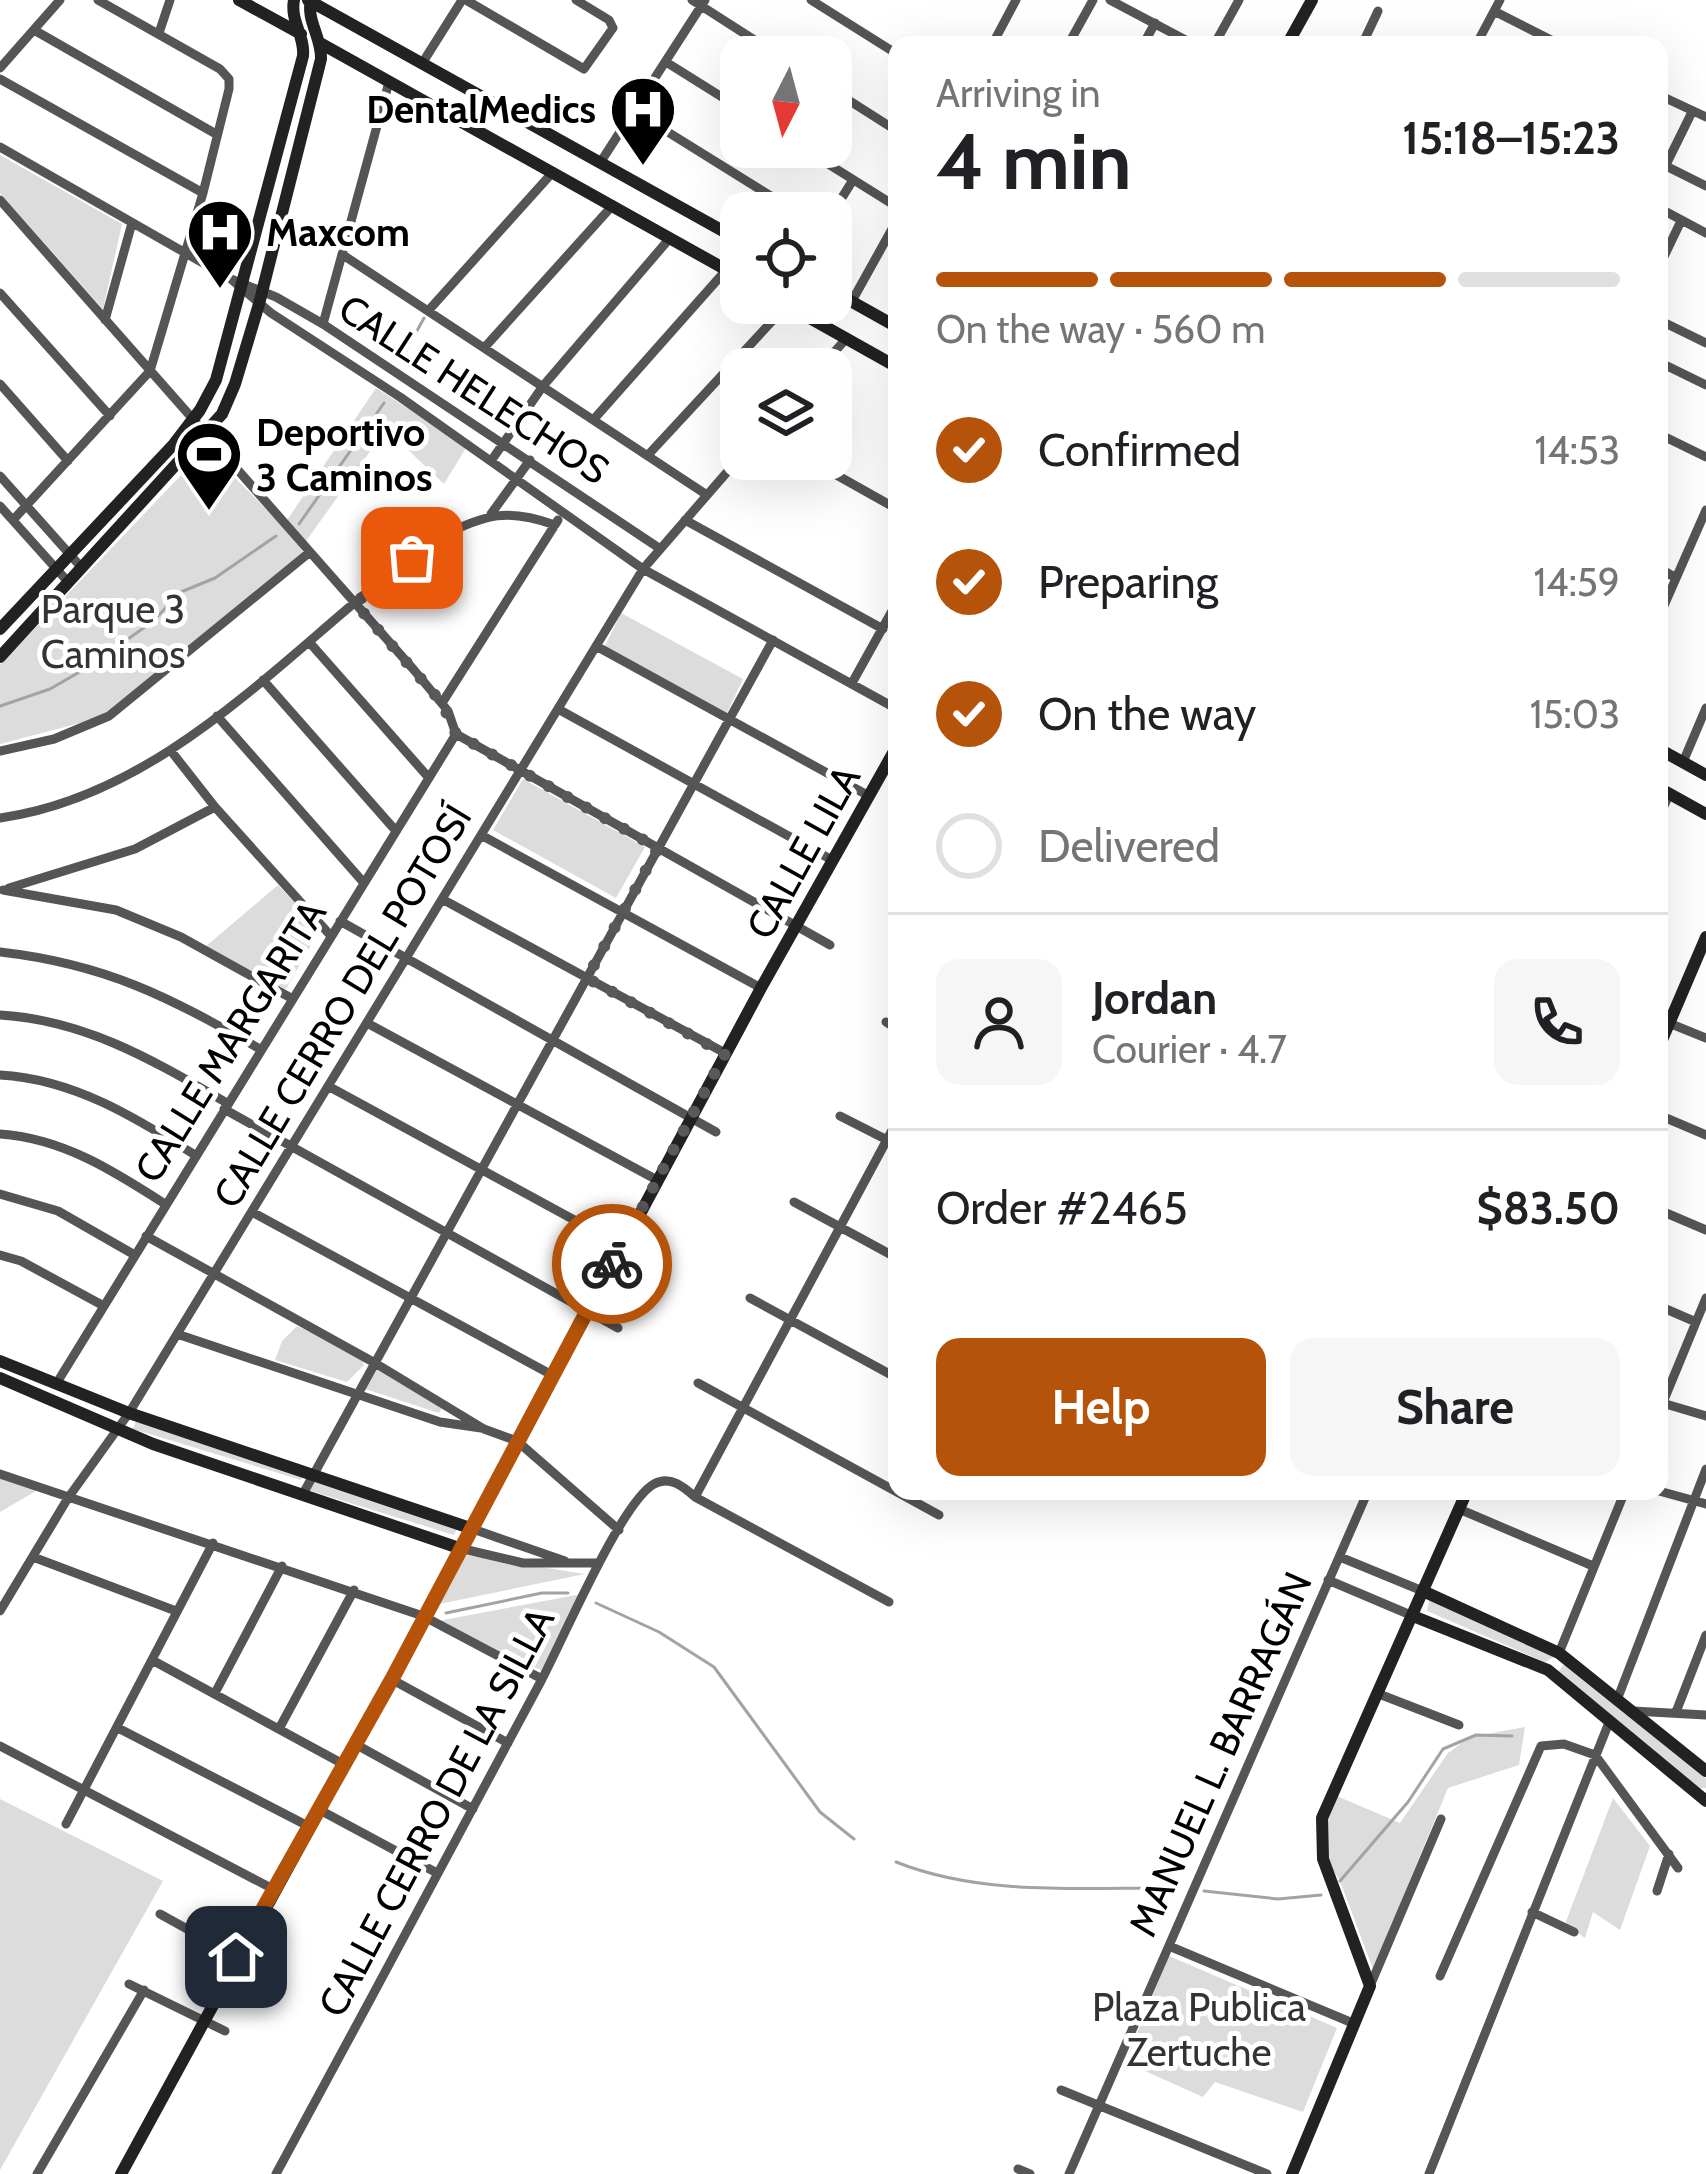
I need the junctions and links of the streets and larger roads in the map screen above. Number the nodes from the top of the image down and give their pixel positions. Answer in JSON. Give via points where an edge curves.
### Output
{"nodes":[{"id":1,"x":60,"y":0,"type":"edge"},
{"id":2,"x":98,"y":0,"type":"edge"},
{"id":3,"x":170,"y":0,"type":"edge"},
{"id":4,"x":239,"y":0,"type":"edge"},
{"id":5,"x":294,"y":0,"type":"edge"},
{"id":6,"x":310,"y":0,"type":"edge"},
{"id":7,"x":464,"y":0,"type":"edge"},
{"id":8,"x":576,"y":0,"type":"edge"},
{"id":9,"x":811,"y":0,"type":"edge"},
{"id":10,"x":1016,"y":0,"type":"edge"},
{"id":11,"x":1093,"y":0,"type":"edge"},
{"id":12,"x":1110,"y":0,"type":"edge"},
{"id":13,"x":1238,"y":0,"type":"edge"},
{"id":14,"x":1312,"y":0,"type":"edge"},
{"id":15,"x":699,"y":2,"type":"edge"},
{"id":16,"x":1497,"y":5,"type":"edge"},
{"id":17,"x":1378,"y":11,"type":"dead end"},
{"id":18,"x":1155,"y":23,"type":"junction"},
{"id":19,"x":34,"y":30,"type":"junction"},
{"id":20,"x":159,"y":33,"type":"junction"},
{"id":21,"x":300,"y":34,"type":"junction"},
{"id":22,"x":750,"y":36,"type":"edge"},
{"id":23,"x":997,"y":36,"type":"edge"},
{"id":24,"x":1073,"y":36,"type":"edge"},
{"id":25,"x":1148,"y":36,"type":"edge"},
{"id":26,"x":1179,"y":36,"type":"edge"},
{"id":27,"x":1219,"y":36,"type":"edge"},
{"id":28,"x":1292,"y":36,"type":"edge"},
{"id":29,"x":1366,"y":36,"type":"edge"},
{"id":30,"x":1481,"y":36,"type":"edge"},
{"id":31,"x":1547,"y":36,"type":"edge"},
{"id":32,"x":320,"y":43,"type":"junction"},
{"id":33,"x":888,"y":48,"type":"edge"},
{"id":34,"x":423,"y":62,"type":"junction"},
{"id":35,"x":666,"y":62,"type":"junction"},
{"id":36,"x":0,"y":68,"type":"edge"},
{"id":37,"x":0,"y":79,"type":"edge"},
{"id":38,"x":389,"y":82,"type":"junction"},
{"id":39,"x":720,"y":96,"type":"edge"},
{"id":40,"x":1668,"y":100,"type":"edge"},
{"id":41,"x":852,"y":102,"type":"edge"},
{"id":42,"x":634,"y":111,"type":"junction"},
{"id":43,"x":1692,"y":112,"type":"junction"},
{"id":44,"x":1706,"y":117,"type":"edge"},
{"id":45,"x":888,"y":125,"type":"edge"},
{"id":46,"x":216,"y":134,"type":"junction"},
{"id":47,"x":0,"y":147,"type":"edge"},
{"id":48,"x":1668,"y":162,"type":"edge"},
{"id":49,"x":600,"y":163,"type":"junction"},
{"id":50,"x":1668,"y":167,"type":"edge"},
{"id":51,"x":835,"y":168,"type":"edge"},
{"id":52,"x":553,"y":172,"type":"junction"},
{"id":53,"x":853,"y":179,"type":"junction"},
{"id":54,"x":1706,"y":186,"type":"edge"},
{"id":55,"x":764,"y":192,"type":"edge"},
{"id":56,"x":845,"y":192,"type":"edge"},
{"id":57,"x":203,"y":193,"type":"junction"},
{"id":58,"x":0,"y":200,"type":"edge"},
{"id":59,"x":888,"y":201,"type":"edge"},
{"id":60,"x":613,"y":205,"type":"junction"},
{"id":61,"x":1668,"y":213,"type":"edge"},
{"id":62,"x":1681,"y":220,"type":"junction"},
{"id":63,"x":132,"y":223,"type":"junction"},
{"id":64,"x":720,"y":229,"type":"edge"},
{"id":65,"x":1706,"y":233,"type":"edge"},
{"id":66,"x":888,"y":236,"type":"edge"},
{"id":67,"x":670,"y":238,"type":"junction"},
{"id":68,"x":1668,"y":248,"type":"edge"},
{"id":69,"x":186,"y":252,"type":"junction"},
{"id":70,"x":343,"y":255,"type":"junction"},
{"id":71,"x":720,"y":265,"type":"edge"},
{"id":72,"x":720,"y":277,"type":"edge"},
{"id":73,"x":239,"y":284,"type":"junction"},
{"id":74,"x":0,"y":293,"type":"edge"},
{"id":75,"x":261,"y":297,"type":"junction"},
{"id":76,"x":852,"y":302,"type":"joint"},
{"id":77,"x":428,"y":311,"type":"junction"},
{"id":78,"x":105,"y":320,"type":"junction"},
{"id":79,"x":888,"y":322,"type":"edge"},
{"id":80,"x":323,"y":324,"type":"junction"},
{"id":81,"x":767,"y":324,"type":"edge"},
{"id":82,"x":821,"y":324,"type":"edge"},
{"id":83,"x":1668,"y":324,"type":"edge"},
{"id":84,"x":847,"y":338,"type":"junction"},
{"id":85,"x":1706,"y":343,"type":"edge"},
{"id":86,"x":484,"y":348,"type":"junction"},
{"id":87,"x":838,"y":348,"type":"edge"},
{"id":88,"x":888,"y":362,"type":"edge"},
{"id":89,"x":1668,"y":366,"type":"edge"},
{"id":90,"x":150,"y":371,"type":"junction"},
{"id":91,"x":0,"y":384,"type":"edge"},
{"id":92,"x":1706,"y":385,"type":"edge"},
{"id":93,"x":543,"y":386,"type":"junction"},
{"id":94,"x":110,"y":416,"type":"junction"},
{"id":95,"x":194,"y":419,"type":"junction"},
{"id":96,"x":594,"y":419,"type":"junction"},
{"id":97,"x":208,"y":433,"type":"junction"},
{"id":98,"x":1668,"y":438,"type":"edge"},
{"id":99,"x":503,"y":445,"type":"junction"},
{"id":100,"x":648,"y":455,"type":"junction"},
{"id":101,"x":1706,"y":458,"type":"edge"},
{"id":102,"x":530,"y":460,"type":"junction"},
{"id":103,"x":68,"y":461,"type":"junction"},
{"id":104,"x":491,"y":461,"type":"junction"},
{"id":105,"x":0,"y":476,"type":"edge"},
{"id":106,"x":720,"y":480,"type":"edge"},
{"id":107,"x":845,"y":480,"type":"edge"},
{"id":108,"x":517,"y":481,"type":"junction"},
{"id":109,"x":707,"y":495,"type":"junction"},
{"id":110,"x":888,"y":504,"type":"edge"},
{"id":111,"x":27,"y":506,"type":"junction"},
{"id":112,"x":1,"y":509,"type":"edge"},
{"id":113,"x":1706,"y":510,"type":"edge"},
{"id":114,"x":491,"y":514,"type":"junction"},
{"id":115,"x":13,"y":520,"type":"junction"},
{"id":116,"x":558,"y":520,"type":"junction"},
{"id":117,"x":685,"y":520,"type":"junction"},
{"id":118,"x":659,"y":548,"type":"junction"},
{"id":119,"x":310,"y":552,"type":"junction"},
{"id":120,"x":69,"y":553,"type":"junction"},
{"id":121,"x":56,"y":568,"type":"junction"},
{"id":122,"x":82,"y":568,"type":"junction"},
{"id":123,"x":643,"y":569,"type":"junction"},
{"id":124,"x":1668,"y":573,"type":"edge"},
{"id":125,"x":1676,"y":578,"type":"junction"},
{"id":126,"x":69,"y":583,"type":"junction"},
{"id":127,"x":1668,"y":596,"type":"edge"},
{"id":128,"x":355,"y":603,"type":"junction"},
{"id":129,"x":888,"y":619,"type":"edge"},
{"id":130,"x":0,"y":629,"type":"edge"},
{"id":131,"x":883,"y":629,"type":"junction"},
{"id":132,"x":772,"y":640,"type":"junction"},
{"id":133,"x":310,"y":643,"type":"junction"},
{"id":134,"x":596,"y":646,"type":"junction"},
{"id":135,"x":0,"y":657,"type":"edge"},
{"id":136,"x":263,"y":680,"type":"junction"},
{"id":137,"x":852,"y":683,"type":"junction"},
{"id":138,"x":442,"y":703,"type":"junction"},
{"id":139,"x":888,"y":704,"type":"edge"},
{"id":140,"x":1706,"y":708,"type":"edge"},
{"id":141,"x":558,"y":709,"type":"junction"},
{"id":142,"x":217,"y":716,"type":"junction"},
{"id":143,"x":729,"y":720,"type":"junction"},
{"id":144,"x":456,"y":734,"type":"junction"},
{"id":145,"x":0,"y":751,"type":"edge"},
{"id":146,"x":172,"y":751,"type":"junction"},
{"id":147,"x":1668,"y":754,"type":"edge"},
{"id":148,"x":888,"y":762,"type":"edge"},
{"id":149,"x":1683,"y":762,"type":"junction"},
{"id":150,"x":520,"y":772,"type":"junction"},
{"id":151,"x":1706,"y":775,"type":"edge"},
{"id":152,"x":429,"y":778,"type":"junction"},
{"id":153,"x":694,"y":783,"type":"junction"},
{"id":154,"x":1668,"y":794,"type":"edge"},
{"id":155,"x":868,"y":796,"type":"junction"},
{"id":156,"x":214,"y":807,"type":"junction"},
{"id":157,"x":1706,"y":814,"type":"edge"},
{"id":158,"x":0,"y":818,"type":"edge"},
{"id":159,"x":395,"y":831,"type":"junction"},
{"id":160,"x":481,"y":835,"type":"junction"},
{"id":161,"x":658,"y":848,"type":"junction"},
{"id":162,"x":832,"y":860,"type":"junction"},
{"id":163,"x":364,"y":883,"type":"junction"},
{"id":164,"x":2,"y":890,"type":"edge"},
{"id":165,"x":442,"y":899,"type":"junction"},
{"id":166,"x":623,"y":913,"type":"junction"},
{"id":167,"x":340,"y":921,"type":"junction"},
{"id":168,"x":797,"y":923,"type":"junction"},
{"id":169,"x":331,"y":936,"type":"junction"},
{"id":170,"x":1706,"y":938,"type":"edge"},
{"id":171,"x":830,"y":945,"type":"dead end"},
{"id":172,"x":0,"y":952,"type":"edge"},
{"id":173,"x":404,"y":961,"type":"junction"},
{"id":174,"x":587,"y":978,"type":"junction"},
{"id":175,"x":761,"y":988,"type":"junction"},
{"id":176,"x":291,"y":998,"type":"junction"},
{"id":177,"x":1668,"y":1013,"type":"edge"},
{"id":178,"x":0,"y":1015,"type":"edge"},
{"id":179,"x":367,"y":1023,"type":"junction"},
{"id":180,"x":1668,"y":1023,"type":"edge"},
{"id":181,"x":1706,"y":1038,"type":"edge"},
{"id":182,"x":552,"y":1042,"type":"junction"},
{"id":183,"x":260,"y":1049,"type":"junction"},
{"id":184,"x":725,"y":1054,"type":"junction"},
{"id":185,"x":0,"y":1075,"type":"edge"},
{"id":186,"x":328,"y":1086,"type":"junction"},
{"id":187,"x":225,"y":1106,"type":"junction"},
{"id":188,"x":516,"y":1106,"type":"junction"},
{"id":189,"x":692,"y":1116,"type":"junction"},
{"id":190,"x":840,"y":1116,"type":"dead end"},
{"id":191,"x":1668,"y":1119,"type":"edge"},
{"id":192,"x":716,"y":1132,"type":"dead end"},
{"id":193,"x":0,"y":1134,"type":"edge"},
{"id":194,"x":1706,"y":1135,"type":"edge"},
{"id":195,"x":888,"y":1140,"type":"edge"},
{"id":196,"x":291,"y":1148,"type":"junction"},
{"id":197,"x":888,"y":1149,"type":"edge"},
{"id":198,"x":195,"y":1154,"type":"junction"},
{"id":199,"x":481,"y":1170,"type":"junction"},
{"id":200,"x":657,"y":1180,"type":"junction"},
{"id":201,"x":0,"y":1194,"type":"edge"},
{"id":202,"x":794,"y":1202,"type":"dead end"},
{"id":203,"x":165,"y":1204,"type":"junction"},
{"id":204,"x":252,"y":1212,"type":"junction"},
{"id":205,"x":1668,"y":1214,"type":"edge"},
{"id":206,"x":841,"y":1227,"type":"junction"},
{"id":207,"x":1706,"y":1230,"type":"edge"},
{"id":208,"x":447,"y":1233,"type":"junction"},
{"id":209,"x":146,"y":1237,"type":"junction"},
{"id":210,"x":622,"y":1246,"type":"junction"},
{"id":211,"x":888,"y":1253,"type":"edge"},
{"id":212,"x":134,"y":1254,"type":"junction"},
{"id":213,"x":0,"y":1255,"type":"edge"},
{"id":214,"x":213,"y":1275,"type":"junction"},
{"id":215,"x":750,"y":1298,"type":"dead end"},
{"id":216,"x":1706,"y":1298,"type":"edge"},
{"id":217,"x":410,"y":1299,"type":"junction"},
{"id":218,"x":102,"y":1306,"type":"junction"},
{"id":219,"x":587,"y":1310,"type":"junction"},
{"id":220,"x":1668,"y":1310,"type":"edge"},
{"id":221,"x":791,"y":1320,"type":"junction"},
{"id":222,"x":1696,"y":1322,"type":"junction"},
{"id":223,"x":618,"y":1328,"type":"dead end"},
{"id":224,"x":177,"y":1334,"type":"junction"},
{"id":225,"x":0,"y":1361,"type":"edge"},
{"id":226,"x":375,"y":1363,"type":"junction"},
{"id":227,"x":888,"y":1373,"type":"edge"},
{"id":228,"x":552,"y":1375,"type":"junction"},
{"id":229,"x":0,"y":1378,"type":"edge"},
{"id":230,"x":58,"y":1382,"type":"junction"},
{"id":231,"x":698,"y":1383,"type":"dead end"},
{"id":232,"x":1668,"y":1387,"type":"edge"},
{"id":233,"x":358,"y":1393,"type":"junction"},
{"id":234,"x":745,"y":1407,"type":"junction"},
{"id":235,"x":1668,"y":1408,"type":"edge"},
{"id":236,"x":129,"y":1413,"type":"junction"},
{"id":237,"x":1706,"y":1416,"type":"edge"},
{"id":238,"x":117,"y":1429,"type":"junction"},
{"id":239,"x":484,"y":1429,"type":"junction"},
{"id":240,"x":517,"y":1442,"type":"junction"},
{"id":241,"x":1706,"y":1469,"type":"edge"},
{"id":242,"x":0,"y":1474,"type":"edge"},
{"id":243,"x":314,"y":1474,"type":"junction"},
{"id":244,"x":888,"y":1487,"type":"edge"},
{"id":245,"x":304,"y":1492,"type":"junction"},
{"id":246,"x":1668,"y":1494,"type":"edge"},
{"id":247,"x":695,"y":1497,"type":"junction"},
{"id":248,"x":68,"y":1498,"type":"junction"},
{"id":249,"x":912,"y":1500,"type":"edge"},
{"id":250,"x":1364,"y":1500,"type":"edge"},
{"id":251,"x":1464,"y":1500,"type":"edge"},
{"id":252,"x":1621,"y":1500,"type":"edge"},
{"id":253,"x":1700,"y":1503,"type":"edge"},
{"id":254,"x":1460,"y":1509,"type":"junction"},
{"id":255,"x":939,"y":1515,"type":"dead end"},
{"id":256,"x":470,"y":1528,"type":"junction"},
{"id":257,"x":619,"y":1530,"type":"junction"},
{"id":258,"x":213,"y":1543,"type":"junction"},
{"id":259,"x":459,"y":1548,"type":"junction"},
{"id":260,"x":33,"y":1557,"type":"junction"},
{"id":261,"x":1340,"y":1557,"type":"junction"},
{"id":262,"x":570,"y":1563,"type":"junction"},
{"id":263,"x":599,"y":1563,"type":"junction"},
{"id":264,"x":282,"y":1566,"type":"junction"},
{"id":265,"x":1593,"y":1566,"type":"junction"},
{"id":266,"x":1328,"y":1580,"type":"junction"},
{"id":267,"x":354,"y":1590,"type":"junction"},
{"id":268,"x":1425,"y":1592,"type":"junction"},
{"id":269,"x":890,"y":1602,"type":"dead end"},
{"id":270,"x":176,"y":1611,"type":"junction"},
{"id":271,"x":0,"y":1612,"type":"edge"},
{"id":272,"x":423,"y":1616,"type":"junction"},
{"id":273,"x":1413,"y":1616,"type":"junction"},
{"id":274,"x":1706,"y":1635,"type":"edge"},
{"id":275,"x":1559,"y":1653,"type":"junction"},
{"id":276,"x":152,"y":1660,"type":"junction"},
{"id":277,"x":392,"y":1679,"type":"junction"},
{"id":278,"x":542,"y":1679,"type":"junction"},
{"id":279,"x":215,"y":1693,"type":"junction"},
{"id":280,"x":1379,"y":1694,"type":"junction"},
{"id":281,"x":1617,"y":1700,"type":"junction"},
{"id":282,"x":1633,"y":1711,"type":"junction"},
{"id":283,"x":1676,"y":1712,"type":"junction"},
{"id":284,"x":1706,"y":1715,"type":"edge"},
{"id":285,"x":1610,"y":1720,"type":"junction"},
{"id":286,"x":1459,"y":1725,"type":"dead end"},
{"id":287,"x":280,"y":1727,"type":"junction"},
{"id":288,"x":118,"y":1728,"type":"junction"},
{"id":289,"x":508,"y":1743,"type":"junction"},
{"id":290,"x":355,"y":1744,"type":"junction"},
{"id":291,"x":0,"y":1746,"type":"edge"},
{"id":292,"x":1595,"y":1755,"type":"junction"},
{"id":293,"x":343,"y":1764,"type":"junction"},
{"id":294,"x":1706,"y":1772,"type":"edge"},
{"id":295,"x":83,"y":1791,"type":"junction"},
{"id":296,"x":1706,"y":1801,"type":"edge"},
{"id":297,"x":318,"y":1809,"type":"junction"},
{"id":298,"x":472,"y":1809,"type":"junction"},
{"id":299,"x":1441,"y":1819,"type":"dead end"},
{"id":300,"x":66,"y":1824,"type":"dead end"},
{"id":301,"x":308,"y":1826,"type":"junction"},
{"id":302,"x":1669,"y":1854,"type":"junction"},
{"id":303,"x":1678,"y":1868,"type":"dead end"},
{"id":304,"x":437,"y":1873,"type":"junction"},
{"id":305,"x":275,"y":1890,"type":"junction"},
{"id":306,"x":1657,"y":1891,"type":"dead end"},
{"id":307,"x":1532,"y":1912,"type":"junction"},
{"id":308,"x":160,"y":1914,"type":"dead end"},
{"id":309,"x":1574,"y":1932,"type":"dead end"},
{"id":310,"x":1169,"y":1946,"type":"junction"},
{"id":311,"x":236,"y":1957,"type":"junction"},
{"id":312,"x":1440,"y":1976,"type":"dead end"},
{"id":313,"x":130,"y":1984,"type":"dead end"},
{"id":314,"x":1370,"y":1986,"type":"junction"},
{"id":315,"x":144,"y":1990,"type":"junction"},
{"id":316,"x":203,"y":2019,"type":"junction"},
{"id":317,"x":1355,"y":2024,"type":"junction"},
{"id":318,"x":225,"y":2031,"type":"dead end"},
{"id":319,"x":1061,"y":2090,"type":"dead end"},
{"id":320,"x":1100,"y":2104,"type":"junction"},
{"id":321,"x":1018,"y":2169,"type":"dead end"},
{"id":322,"x":37,"y":2174,"type":"edge"},
{"id":323,"x":121,"y":2174,"type":"edge"},
{"id":324,"x":276,"y":2174,"type":"edge"},
{"id":325,"x":1030,"y":2174,"type":"edge"},
{"id":326,"x":1070,"y":2174,"type":"edge"},
{"id":327,"x":1267,"y":2174,"type":"edge"},
{"id":328,"x":1292,"y":2174,"type":"edge"},
{"id":329,"x":1429,"y":2174,"type":"edge"}],
"edges":[{"from":1,"to":19,"type":"street"},
{"from":2,"to":20,"type":"street"},
{"from":3,"to":20,"type":"street"},
{"from":4,"to":21,"type":"street"},
{"from":5,"to":21,"type":"street"},
{"from":6,"to":32,"type":"street"},
{"from":6,"to":34,"type":"street"},
{"from":7,"to":8,"type":"street","via":[[577,67],[590,67],[612,35],[609,20]]},
{"from":7,"to":34,"type":"street"},
{"from":9,"to":33,"type":"street"},
{"from":10,"to":23,"type":"street"},
{"from":11,"to":24,"type":"street"},
{"from":12,"to":18,"type":"street"},
{"from":13,"to":27,"type":"street"},
{"from":14,"to":28,"type":"street"},
{"from":15,"to":22,"type":"street"},
{"from":15,"to":35,"type":"street"},
{"from":16,"to":30,"type":"street"},
{"from":16,"to":31,"type":"street"},
{"from":17,"to":29,"type":"street"},
{"from":18,"to":25,"type":"street"},
{"from":18,"to":26,"type":"street"},
{"from":19,"to":36,"type":"street"},
{"from":19,"to":46,"type":"street"},
{"from":20,"to":46,"type":"street","via":[[229,79]]},
{"from":21,"to":32,"type":"street"},
{"from":21,"to":73,"type":"street","via":[[303,56]]},
{"from":32,"to":38,"type":"street"},
{"from":32,"to":75,"type":"street"},
{"from":34,"to":49,"type":"street"},
{"from":35,"to":39,"type":"street"},
{"from":35,"to":42,"type":"street"},
{"from":37,"to":57,"type":"street"},
{"from":38,"to":52,"type":"street"},
{"from":38,"to":70,"type":"street"},
{"from":40,"to":43,"type":"street"},
{"from":41,"to":45,"type":"street"},
{"from":42,"to":49,"type":"street"},
{"from":42,"to":55,"type":"street"},
{"from":43,"to":44,"type":"street"},
{"from":43,"to":48,"type":"street"},
{"from":46,"to":57,"type":"street"},
{"from":47,"to":63,"type":"street"},
{"from":49,"to":64,"type":"street"},
{"from":50,"to":54,"type":"street"},
{"from":51,"to":53,"type":"street"},
{"from":52,"to":60,"type":"street"},
{"from":52,"to":77,"type":"street"},
{"from":53,"to":56,"type":"street"},
{"from":53,"to":59,"type":"street"},
{"from":57,"to":69,"type":"street"},
{"from":58,"to":78,"type":"street"},
{"from":60,"to":67,"type":"street"},
{"from":60,"to":86,"type":"street"},
{"from":61,"to":62,"type":"street"},
{"from":62,"to":65,"type":"street"},
{"from":62,"to":68,"type":"street"},
{"from":63,"to":69,"type":"street"},
{"from":63,"to":78,"type":"street"},
{"from":66,"to":76,"type":"street"},
{"from":67,"to":71,"type":"street"},
{"from":67,"to":93,"type":"street"},
{"from":69,"to":73,"type":"street"},
{"from":69,"to":90,"type":"street"},
{"from":70,"to":77,"type":"street"},
{"from":70,"to":80,"type":"street"},
{"from":72,"to":96,"type":"street"},
{"from":73,"to":75,"type":"street"},
{"from":73,"to":95,"type":"street","via":[[224,361]]},
{"from":74,"to":94,"type":"street"},
{"from":75,"to":80,"type":"street","name":"CALLE HELECHOS"},
{"from":75,"to":97,"type":"street","via":[[236,384]]},
{"from":75,"to":104,"type":"street"},
{"from":76,"to":79,"type":"street"},
{"from":77,"to":86,"type":"street"},
{"from":78,"to":90,"type":"street"},
{"from":80,"to":99,"type":"street","name":"CALLE HELECHOS"},
{"from":81,"to":100,"type":"street"},
{"from":82,"to":84,"type":"street"},
{"from":83,"to":85,"type":"street"},
{"from":84,"to":87,"type":"street"},
{"from":84,"to":88,"type":"street"},
{"from":86,"to":93,"type":"street"},
{"from":89,"to":92,"type":"street"},
{"from":90,"to":94,"type":"street"},
{"from":90,"to":95,"type":"street"},
{"from":91,"to":103,"type":"street"},
{"from":93,"to":96,"type":"street"},
{"from":93,"to":99,"type":"street"},
{"from":94,"to":103,"type":"street"},
{"from":95,"to":97,"type":"street"},
{"from":95,"to":120,"type":"street"},
{"from":96,"to":100,"type":"street"},
{"from":97,"to":119,"type":"street"},
{"from":97,"to":122,"type":"street"},
{"from":98,"to":101,"type":"street"},
{"from":99,"to":102,"type":"street","name":"CALLE HELECHOS"},
{"from":99,"to":104,"type":"street"},
{"from":100,"to":109,"type":"street"},
{"from":102,"to":108,"type":"street"},
{"from":102,"to":118,"type":"street","name":"CALLE HELECHOS"},
{"from":103,"to":111,"type":"street"},
{"from":104,"to":108,"type":"street"},
{"from":105,"to":111,"type":"street"},
{"from":106,"to":109,"type":"street","name":"CALLE CERRO DEL POTOSÍ"},
{"from":107,"to":110,"type":"street"},
{"from":108,"to":114,"type":"street"},
{"from":108,"to":116,"type":"street"},
{"from":109,"to":117,"type":"street","name":"CALLE CERRO DEL POTOSÍ"},
{"from":111,"to":115,"type":"street"},
{"from":111,"to":120,"type":"street"},
{"from":112,"to":115,"type":"street"},
{"from":113,"to":125,"type":"street"},
{"from":114,"to":116,"type":"street"},
{"from":114,"to":128,"type":"street","via":[[441,536]]},
{"from":115,"to":121,"type":"street"},
{"from":116,"to":123,"type":"street"},
{"from":116,"to":138,"type":"street"},
{"from":117,"to":118,"type":"street","name":"CALLE CERRO DEL POTOSÍ"},
{"from":117,"to":131,"type":"street"},
{"from":118,"to":123,"type":"street","name":"CALLE CERRO DEL POTOSÍ"},
{"from":119,"to":128,"type":"street"},
{"from":119,"to":145,"type":"street","via":[[109,716]]},
{"from":120,"to":121,"type":"street"},
{"from":120,"to":122,"type":"street"},
{"from":121,"to":126,"type":"street"},
{"from":121,"to":130,"type":"street"},
{"from":122,"to":126,"type":"street"},
{"from":123,"to":132,"type":"street"},
{"from":123,"to":134,"type":"street","name":"CALLE CERRO DEL POTOSÍ"},
{"from":124,"to":125,"type":"street"},
{"from":125,"to":127,"type":"street"},
{"from":126,"to":135,"type":"street"},
{"from":128,"to":133,"type":"street"},
{"from":128,"to":138,"type":"street"},
{"from":129,"to":131,"type":"street"},
{"from":131,"to":137,"type":"street"},
{"from":132,"to":137,"type":"street"},
{"from":132,"to":143,"type":"street"},
{"from":133,"to":136,"type":"street"},
{"from":133,"to":152,"type":"street"},
{"from":134,"to":141,"type":"street","name":"CALLE CERRO DEL POTOSÍ"},
{"from":134,"to":143,"type":"street"},
{"from":136,"to":142,"type":"street"},
{"from":136,"to":159,"type":"street"},
{"from":137,"to":139,"type":"street"},
{"from":138,"to":144,"type":"street"},
{"from":140,"to":149,"type":"street"},
{"from":141,"to":150,"type":"street","name":"CALLE CERRO DEL POTOSÍ"},
{"from":141,"to":153,"type":"street"},
{"from":142,"to":146,"type":"street"},
{"from":142,"to":163,"type":"street"},
{"from":143,"to":153,"type":"street"},
{"from":143,"to":155,"type":"street"},
{"from":144,"to":150,"type":"street"},
{"from":144,"to":152,"type":"street","name":"CALLE MARGARITA"},
{"from":146,"to":156,"type":"street"},
{"from":146,"to":158,"type":"street","via":[[64,802]]},
{"from":147,"to":149,"type":"street"},
{"from":148,"to":155,"type":"street","name":"CALLE LILA"},
{"from":149,"to":151,"type":"street"},
{"from":150,"to":160,"type":"street","name":"CALLE CERRO DEL POTOSÍ"},
{"from":150,"to":161,"type":"street"},
{"from":152,"to":159,"type":"street","name":"CALLE MARGARITA"},
{"from":153,"to":161,"type":"street"},
{"from":153,"to":162,"type":"street"},
{"from":154,"to":157,"type":"street"},
{"from":155,"to":162,"type":"street","name":"CALLE LILA"},
{"from":156,"to":164,"type":"street","via":[[135,849]]},
{"from":156,"to":169,"type":"street"},
{"from":159,"to":163,"type":"street","name":"CALLE MARGARITA"},
{"from":160,"to":165,"type":"street","name":"CALLE CERRO DEL POTOSÍ"},
{"from":160,"to":166,"type":"street"},
{"from":161,"to":166,"type":"street"},
{"from":161,"to":168,"type":"street"},
{"from":162,"to":168,"type":"street","name":"CALLE LILA"},
{"from":163,"to":167,"type":"street","name":"CALLE MARGARITA"},
{"from":164,"to":176,"type":"street","via":[[116,910]]},
{"from":165,"to":173,"type":"street","name":"CALLE CERRO DEL POTOSÍ"},
{"from":165,"to":174,"type":"street"},
{"from":166,"to":174,"type":"street"},
{"from":166,"to":175,"type":"street"},
{"from":167,"to":169,"type":"street","name":"CALLE MARGARITA"},
{"from":167,"to":173,"type":"street"},
{"from":168,"to":171,"type":"street"},
{"from":168,"to":175,"type":"street","name":"CALLE LILA"},
{"from":169,"to":176,"type":"street","name":"CALLE MARGARITA"},
{"from":170,"to":177,"type":"street"},
{"from":172,"to":183,"type":"street","via":[[111,974]]},
{"from":173,"to":179,"type":"street","name":"CALLE CERRO DEL POTOSÍ"},
{"from":173,"to":182,"type":"street"},
{"from":174,"to":182,"type":"street"},
{"from":174,"to":184,"type":"street"},
{"from":175,"to":184,"type":"street","name":"CALLE LILA"},
{"from":176,"to":183,"type":"street","name":"CALLE MARGARITA"},
{"from":178,"to":187,"type":"street","via":[[116,1041]]},
{"from":179,"to":186,"type":"street","name":"CALLE CERRO DEL POTOSÍ"},
{"from":179,"to":188,"type":"street"},
{"from":180,"to":181,"type":"street"},
{"from":182,"to":188,"type":"street"},
{"from":182,"to":189,"type":"street"},
{"from":183,"to":187,"type":"street","name":"CALLE MARGARITA"},
{"from":184,"to":189,"type":"street","name":"CALLE LILA"},
{"from":185,"to":198,"type":"street","via":[[94,1098]]},
{"from":186,"to":196,"type":"street","name":"CALLE CERRO DEL POTOSÍ"},
{"from":186,"to":199,"type":"street"},
{"from":187,"to":196,"type":"street"},
{"from":187,"to":198,"type":"street","name":"CALLE MARGARITA"},
{"from":188,"to":199,"type":"street"},
{"from":188,"to":200,"type":"street"},
{"from":189,"to":192,"type":"street"},
{"from":189,"to":200,"type":"street","name":"CALLE LILA"},
{"from":190,"to":195,"type":"street"},
{"from":191,"to":194,"type":"street"},
{"from":193,"to":203,"type":"street","via":[[47,1142]]},
{"from":196,"to":204,"type":"street","name":"CALLE CERRO DEL POTOSÍ"},
{"from":196,"to":208,"type":"street"},
{"from":197,"to":206,"type":"street"},
{"from":198,"to":203,"type":"street","name":"CALLE MARGARITA"},
{"from":199,"to":208,"type":"street"},
{"from":199,"to":210,"type":"street"},
{"from":200,"to":210,"type":"street","name":"CALLE LILA"},
{"from":201,"to":212,"type":"street","via":[[58,1210]]},
{"from":202,"to":206,"type":"street"},
{"from":203,"to":209,"type":"street","name":"CALLE MARGARITA"},
{"from":204,"to":214,"type":"street","name":"CALLE CERRO DEL POTOSÍ"},
{"from":204,"to":217,"type":"street"},
{"from":205,"to":207,"type":"street"},
{"from":206,"to":211,"type":"street"},
{"from":206,"to":221,"type":"street"},
{"from":208,"to":217,"type":"street"},
{"from":208,"to":219,"type":"street"},
{"from":209,"to":212,"type":"street","name":"CALLE MARGARITA"},
{"from":209,"to":214,"type":"street"},
{"from":210,"to":219,"type":"street","name":"CALLE LILA"},
{"from":212,"to":218,"type":"street","name":"CALLE MARGARITA"},
{"from":213,"to":218,"type":"street"},
{"from":214,"to":224,"type":"street","name":"CALLE CERRO DEL POTOSÍ"},
{"from":214,"to":226,"type":"street"},
{"from":215,"to":221,"type":"street"},
{"from":216,"to":222,"type":"street"},
{"from":217,"to":226,"type":"street"},
{"from":217,"to":228,"type":"street"},
{"from":218,"to":230,"type":"street","name":"CALLE MARGARITA"},
{"from":219,"to":223,"type":"street"},
{"from":219,"to":228,"type":"street","name":"CALLE LILA"},
{"from":220,"to":222,"type":"street"},
{"from":221,"to":227,"type":"street"},
{"from":221,"to":234,"type":"street"},
{"from":222,"to":232,"type":"street"},
{"from":224,"to":233,"type":"street"},
{"from":224,"to":236,"type":"street","name":"CALLE CERRO DEL POTOSÍ"},
{"from":225,"to":230,"type":"street"},
{"from":226,"to":233,"type":"street"},
{"from":226,"to":239,"type":"street"},
{"from":228,"to":240,"type":"street","name":"CALLE LILA"},
{"from":229,"to":238,"type":"street"},
{"from":230,"to":236,"type":"street"},
{"from":231,"to":234,"type":"street"},
{"from":233,"to":239,"type":"street"},
{"from":233,"to":243,"type":"street"},
{"from":234,"to":244,"type":"street"},
{"from":234,"to":247,"type":"street"},
{"from":235,"to":237,"type":"street"},
{"from":236,"to":238,"type":"street","name":"CALLE CERRO DEL POTOSÍ"},
{"from":236,"to":243,"type":"street"},
{"from":238,"to":245,"type":"street"},
{"from":238,"to":248,"type":"street","name":"CALLE CERRO DEL POTOSÍ"},
{"from":239,"to":240,"type":"street"},
{"from":240,"to":256,"type":"street","name":"CALLE LILA"},
{"from":240,"to":257,"type":"street"},
{"from":241,"to":253,"type":"street"},
{"from":242,"to":248,"type":"street"},
{"from":243,"to":245,"type":"street"},
{"from":243,"to":256,"type":"street"},
{"from":245,"to":259,"type":"street"},
{"from":246,"to":253,"type":"street"},
{"from":247,"to":257,"type":"street","name":"CALLE CERRO DE LA SILLA","via":[[672,1481],[656,1483]]},
{"from":247,"to":269,"type":"street"},
{"from":248,"to":258,"type":"street"},
{"from":248,"to":260,"type":"street","name":"CALLE CERRO DEL POTOSÍ"},
{"from":249,"to":255,"type":"street"},
{"from":250,"to":261,"type":"street","name":"MANUEL L. BARRAGÁN"},
{"from":251,"to":254,"type":"street"},
{"from":252,"to":265,"type":"street"},
{"from":253,"to":281,"type":"street"},
{"from":254,"to":265,"type":"street"},
{"from":254,"to":268,"type":"street"},
{"from":256,"to":259,"type":"street","name":"CALLE LILA"},
{"from":256,"to":262,"type":"street"},
{"from":257,"to":263,"type":"street","name":"CALLE CERRO DE LA SILLA"},
{"from":258,"to":264,"type":"street"},
{"from":258,"to":270,"type":"street"},
{"from":259,"to":262,"type":"street","via":[[524,1563]]},
{"from":259,"to":272,"type":"street","name":"CALLE LILA"},
{"from":260,"to":270,"type":"street"},
{"from":260,"to":271,"type":"street","name":"CALLE CERRO DEL POTOSÍ"},
{"from":261,"to":266,"type":"street","name":"MANUEL L. BARRAGÁN"},
{"from":261,"to":268,"type":"street"},
{"from":262,"to":263,"type":"street"},
{"from":263,"to":278,"type":"street","name":"CALLE CERRO DE LA SILLA"},
{"from":264,"to":267,"type":"street"},
{"from":264,"to":279,"type":"street"},
{"from":265,"to":275,"type":"street"},
{"from":266,"to":273,"type":"street"},
{"from":266,"to":310,"type":"street","name":"MANUEL L. BARRAGÁN"},
{"from":267,"to":272,"type":"street"},
{"from":267,"to":287,"type":"street"},
{"from":268,"to":273,"type":"street"},
{"from":268,"to":275,"type":"street"},
{"from":270,"to":276,"type":"street"},
{"from":272,"to":277,"type":"street","name":"CALLE LILA"},
{"from":272,"to":278,"type":"street"},
{"from":273,"to":280,"type":"street"},
{"from":273,"to":285,"type":"street","via":[[1548,1670]]},
{"from":274,"to":283,"type":"street"},
{"from":275,"to":281,"type":"street"},
{"from":276,"to":279,"type":"street"},
{"from":276,"to":288,"type":"street"},
{"from":277,"to":289,"type":"street"},
{"from":277,"to":290,"type":"street","name":"CALLE LILA"},
{"from":278,"to":289,"type":"street","name":"CALLE CERRO DE LA SILLA"},
{"from":279,"to":287,"type":"street"},
{"from":280,"to":286,"type":"street"},
{"from":280,"to":314,"type":"street","via":[[1320,1827],[1323,1858]]},
{"from":281,"to":282,"type":"street"},
{"from":282,"to":283,"type":"street"},
{"from":282,"to":294,"type":"street"},
{"from":283,"to":284,"type":"street"},
{"from":285,"to":292,"type":"street"},
{"from":285,"to":296,"type":"street"},
{"from":287,"to":293,"type":"street"},
{"from":288,"to":295,"type":"street"},
{"from":288,"to":301,"type":"street"},
{"from":289,"to":298,"type":"street","name":"CALLE CERRO DE LA SILLA"},
{"from":290,"to":293,"type":"street","name":"CALLE LILA"},
{"from":290,"to":298,"type":"street"},
{"from":291,"to":295,"type":"street"},
{"from":292,"to":302,"type":"street"},
{"from":292,"to":307,"type":"street"},
{"from":292,"to":312,"type":"street","via":[[1540,1746]]},
{"from":293,"to":297,"type":"street","name":"CALLE LILA"},
{"from":295,"to":300,"type":"street"},
{"from":295,"to":305,"type":"street"},
{"from":297,"to":301,"type":"street","name":"CALLE LILA"},
{"from":297,"to":304,"type":"street"},
{"from":298,"to":304,"type":"street","name":"CALLE CERRO DE LA SILLA"},
{"from":299,"to":314,"type":"street"},
{"from":301,"to":305,"type":"street","name":"CALLE LILA"},
{"from":302,"to":303,"type":"street"},
{"from":302,"to":306,"type":"street"},
{"from":304,"to":324,"type":"street","name":"CALLE CERRO DE LA SILLA"},
{"from":305,"to":311,"type":"street","name":"CALLE LILA"},
{"from":307,"to":309,"type":"street"},
{"from":307,"to":329,"type":"street"},
{"from":308,"to":311,"type":"street"},
{"from":310,"to":317,"type":"street"},
{"from":310,"to":320,"type":"street","name":"MANUEL L. BARRAGÁN"},
{"from":311,"to":316,"type":"street","name":"CALLE LILA"},
{"from":313,"to":315,"type":"street"},
{"from":314,"to":317,"type":"street"},
{"from":315,"to":316,"type":"street"},
{"from":315,"to":322,"type":"street"},
{"from":316,"to":318,"type":"street"},
{"from":316,"to":323,"type":"street","name":"CALLE LILA"},
{"from":317,"to":328,"type":"street"},
{"from":319,"to":320,"type":"street"},
{"from":320,"to":326,"type":"street","name":"MANUEL L. BARRAGÁN"},
{"from":320,"to":327,"type":"street"},
{"from":321,"to":325,"type":"street"}]}
